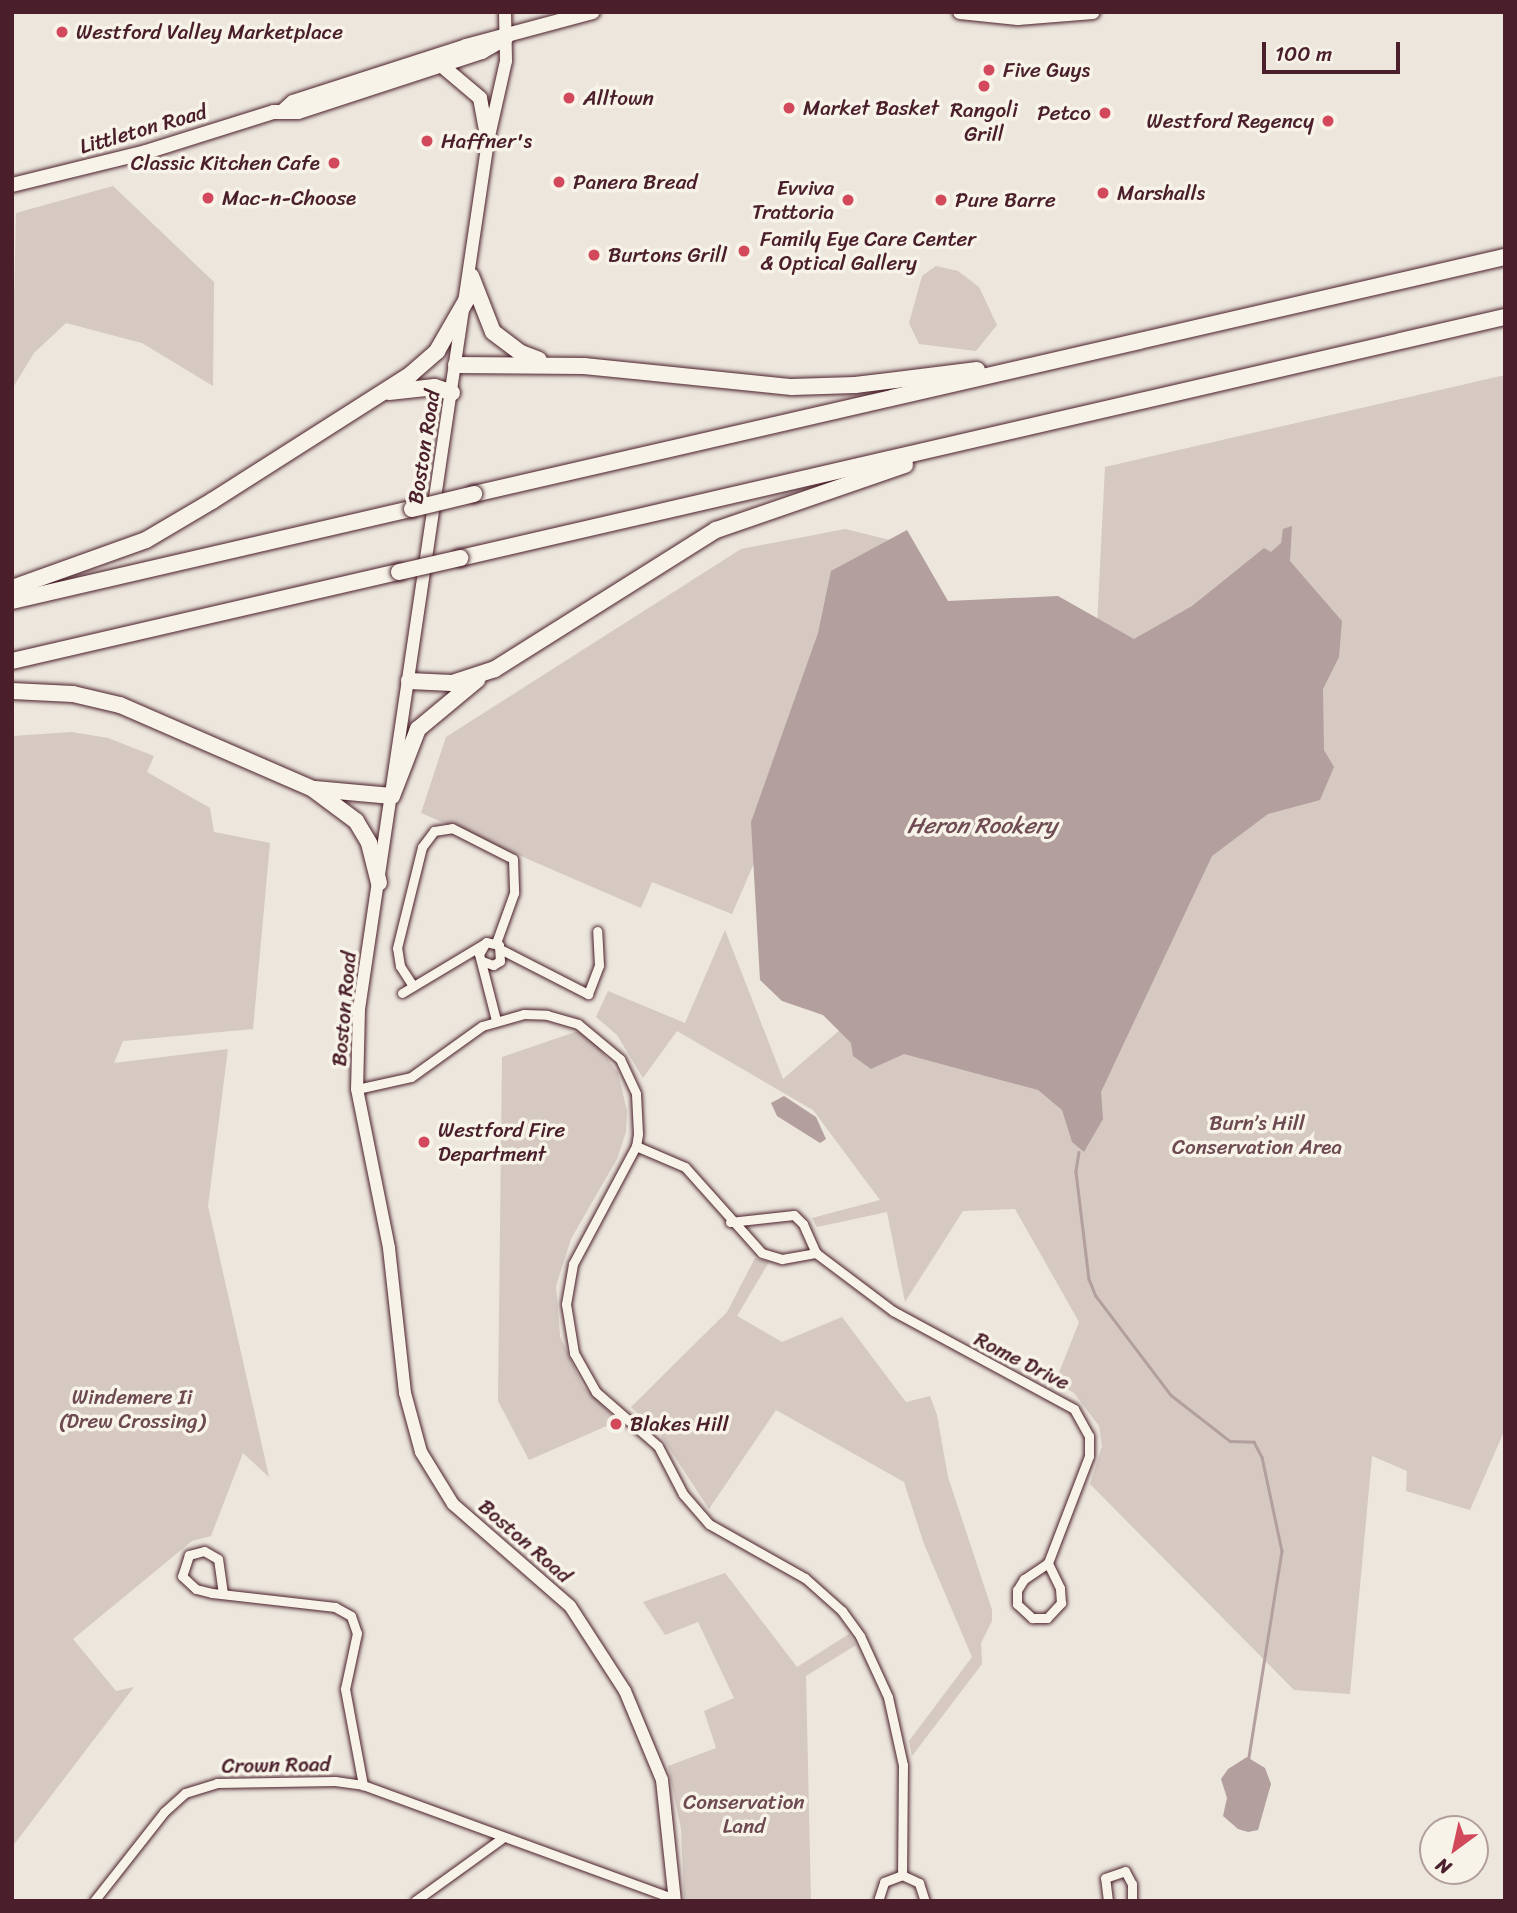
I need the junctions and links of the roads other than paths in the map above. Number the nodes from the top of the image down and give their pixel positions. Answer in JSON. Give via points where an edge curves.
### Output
{"nodes":[{"id":1,"x":505,"y":12,"type":"edge"},
{"id":2,"x":593,"y":12,"type":"edge"},
{"id":3,"x":960,"y":12,"type":"edge"},
{"id":4,"x":1093,"y":12,"type":"edge"},
{"id":5,"x":506,"y":38,"type":"junction"},
{"id":6,"x":441,"y":65,"type":"junction"},
{"id":7,"x":284,"y":110,"type":"junction"},
{"id":8,"x":488,"y":141,"type":"junction"},
{"id":9,"x":12,"y":185,"type":"edge"},
{"id":10,"x":1505,"y":257,"type":"edge"},
{"id":11,"x":471,"y":276,"type":"junction"},
{"id":12,"x":467,"y":299,"type":"junction"},
{"id":13,"x":1505,"y":317,"type":"edge"},
{"id":14,"x":1038,"y":364,"type":"junction"},
{"id":15,"x":456,"y":365,"type":"junction"},
{"id":16,"x":569,"y":366,"type":"junction"},
{"id":17,"x":380,"y":393,"type":"junction"},
{"id":18,"x":452,"y":393,"type":"junction"},
{"id":19,"x":983,"y":438,"type":"junction"},
{"id":20,"x":12,"y":588,"type":"edge"},
{"id":21,"x":12,"y":601,"type":"edge"},
{"id":22,"x":12,"y":661,"type":"edge"},
{"id":23,"x":488,"y":672,"type":"junction"},
{"id":24,"x":408,"y":681,"type":"junction"},
{"id":25,"x":12,"y":691,"type":"edge"},
{"id":26,"x":313,"y":789,"type":"junction"},
{"id":27,"x":392,"y":796,"type":"junction"},
{"id":28,"x":379,"y":883,"type":"junction"},
{"id":29,"x":597,"y":931,"type":"dead end"},
{"id":30,"x":484,"y":944,"type":"junction"},
{"id":31,"x":499,"y":946,"type":"junction"},
{"id":32,"x":481,"y":959,"type":"junction"},
{"id":33,"x":455,"y":960,"type":"junction"},
{"id":34,"x":498,"y":962,"type":"junction"},
{"id":35,"x":518,"y":962,"type":"junction"},
{"id":36,"x":413,"y":986,"type":"junction"},
{"id":37,"x":489,"y":990,"type":"junction"},
{"id":38,"x":402,"y":993,"type":"dead end"},
{"id":39,"x":496,"y":1020,"type":"junction"},
{"id":40,"x":357,"y":1089,"type":"junction"},
{"id":41,"x":636,"y":1146,"type":"junction"},
{"id":42,"x":730,"y":1222,"type":"junction"},
{"id":43,"x":816,"y":1253,"type":"junction"},
{"id":44,"x":1048,"y":1563,"type":"junction"},
{"id":45,"x":223,"y":1594,"type":"junction"},
{"id":46,"x":363,"y":1785,"type":"junction"},
{"id":47,"x":501,"y":1839,"type":"junction"},
{"id":48,"x":902,"y":1875,"type":"junction"},
{"id":49,"x":675,"y":1900,"type":"edge"},
{"id":50,"x":94,"y":1901,"type":"edge"},
{"id":51,"x":415,"y":1901,"type":"edge"},
{"id":52,"x":878,"y":1901,"type":"edge"},
{"id":53,"x":925,"y":1901,"type":"edge"},
{"id":54,"x":1108,"y":1901,"type":"edge"},
{"id":55,"x":1132,"y":1901,"type":"edge"}],
"edges":[{"from":1,"to":5,"type":"main road","name":"Boston Road"},
{"from":2,"to":5,"type":"main road","name":"Littleton Road"},
{"from":3,"to":4,"type":"main road","via":[[1018,18]]},
{"from":5,"to":6,"type":"main road","name":"Littleton Road","via":[[482,52]]},
{"from":5,"to":7,"type":"main road","name":"Littleton Road","via":[[293,102]]},
{"from":5,"to":8,"type":"main road","name":"Boston Road","via":[[506,61]]},
{"from":6,"to":7,"type":"main road","name":"Littleton Road","via":[[298,112]]},
{"from":6,"to":8,"type":"main road","via":[[481,98]]},
{"from":7,"to":9,"type":"main road","name":"Littleton Road","via":[[146,152]]},
{"from":8,"to":11,"type":"main road","name":"Boston Road"},
{"from":10,"to":14,"type":"highway"},
{"from":11,"to":12,"type":"main road","name":"Boston Road"},
{"from":11,"to":16,"type":"highway","via":[[485,317],[498,337],[520,353]]},
{"from":12,"to":15,"type":"main road","name":"Boston Road"},
{"from":12,"to":17,"type":"highway","via":[[437,351]]},
{"from":13,"to":19,"type":"highway"},
{"from":14,"to":16,"type":"highway","via":[[821,387]]},
{"from":14,"to":21,"type":"highway","bridge":true},
{"from":15,"to":16,"type":"highway"},
{"from":15,"to":18,"type":"main road","name":"Boston Road"},
{"from":17,"to":18,"type":"highway","via":[[420,387]]},
{"from":17,"to":20,"type":"highway","via":[[146,540]]},
{"from":18,"to":24,"type":"main road","name":"Boston Road"},
{"from":19,"to":22,"type":"highway","bridge":true},
{"from":19,"to":23,"type":"highway","via":[[716,530]]},
{"from":23,"to":24,"type":"highway","via":[[452,683]]},
{"from":23,"to":27,"type":"highway","via":[[418,729]]},
{"from":24,"to":27,"type":"main road","name":"Boston Road"},
{"from":25,"to":26,"type":"highway","via":[[73,694],[120,705]]},
{"from":26,"to":27,"type":"highway"},
{"from":26,"to":28,"type":"highway","via":[[356,821],[369,843]]},
{"from":27,"to":28,"type":"main road","name":"Boston Road"},
{"from":28,"to":40,"type":"main road","name":"Boston Road","via":[[357,1034]]},
{"from":29,"to":35,"type":"street","via":[[599,965],[588,994]]},
{"from":30,"to":31,"type":"street"},
{"from":30,"to":32,"type":"street"},
{"from":30,"to":33,"type":"street"},
{"from":31,"to":34,"type":"street"},
{"from":31,"to":35,"type":"street"},
{"from":31,"to":36,"type":"street","via":[[513,893],[513,859],[452,828],[434,831],[422,847],[397,948],[400,966]]},
{"from":32,"to":33,"type":"street"},
{"from":32,"to":34,"type":"street"},
{"from":32,"to":37,"type":"street"},
{"from":33,"to":36,"type":"street"},
{"from":34,"to":35,"type":"street"},
{"from":34,"to":37,"type":"street"},
{"from":36,"to":38,"type":"street"},
{"from":37,"to":39,"type":"street"},
{"from":39,"to":40,"type":"street","via":[[411,1077]]},
{"from":39,"to":41,"type":"street","via":[[547,1015],[578,1024],[606,1043],[632,1082],[639,1118]]},
{"from":40,"to":49,"type":"main road","name":"Boston Road","via":[[389,1248],[405,1393],[421,1452],[453,1504],[569,1606],[625,1691],[662,1780]]},
{"from":41,"to":42,"type":"street","via":[[685,1167]]},
{"from":41,"to":48,"type":"street","via":[[573,1264],[566,1304],[574,1353],[596,1392],[657,1446],[683,1494],[709,1524],[805,1578],[842,1611],[860,1636],[888,1697],[903,1765]]},
{"from":42,"to":43,"type":"street","via":[[771,1257]]},
{"from":42,"to":43,"type":"street","name":"Rome Drive","via":[[793,1214],[803,1224]]},
{"from":43,"to":44,"type":"street","name":"Rome Drive","via":[[913,1324],[1057,1397],[1081,1416],[1089,1436],[1089,1456]]},
{"from":44,"to":44,"type":"street","via":[[1060,1588],[1061,1603],[1053,1615],[1032,1618],[1017,1604],[1017,1590],[1024,1579]]},
{"from":45,"to":45,"type":"street","via":[[187,1584],[182,1569],[189,1555],[204,1550],[218,1559]]},
{"from":45,"to":46,"type":"street","via":[[335,1607],[351,1616],[357,1633],[345,1689]]},
{"from":46,"to":47,"type":"street","name":"Crown Road"},
{"from":46,"to":50,"type":"street","name":"Crown Road","via":[[335,1781],[217,1783],[185,1793],[164,1812]]},
{"from":47,"to":49,"type":"street","name":"Crown Road"},
{"from":47,"to":51,"type":"street"},
{"from":48,"to":52,"type":"street","via":[[884,1882]]},
{"from":48,"to":53,"type":"street","via":[[919,1882]]},
{"from":54,"to":55,"type":"street","via":[[1105,1878],[1125,1871],[1132,1884]]}]}
